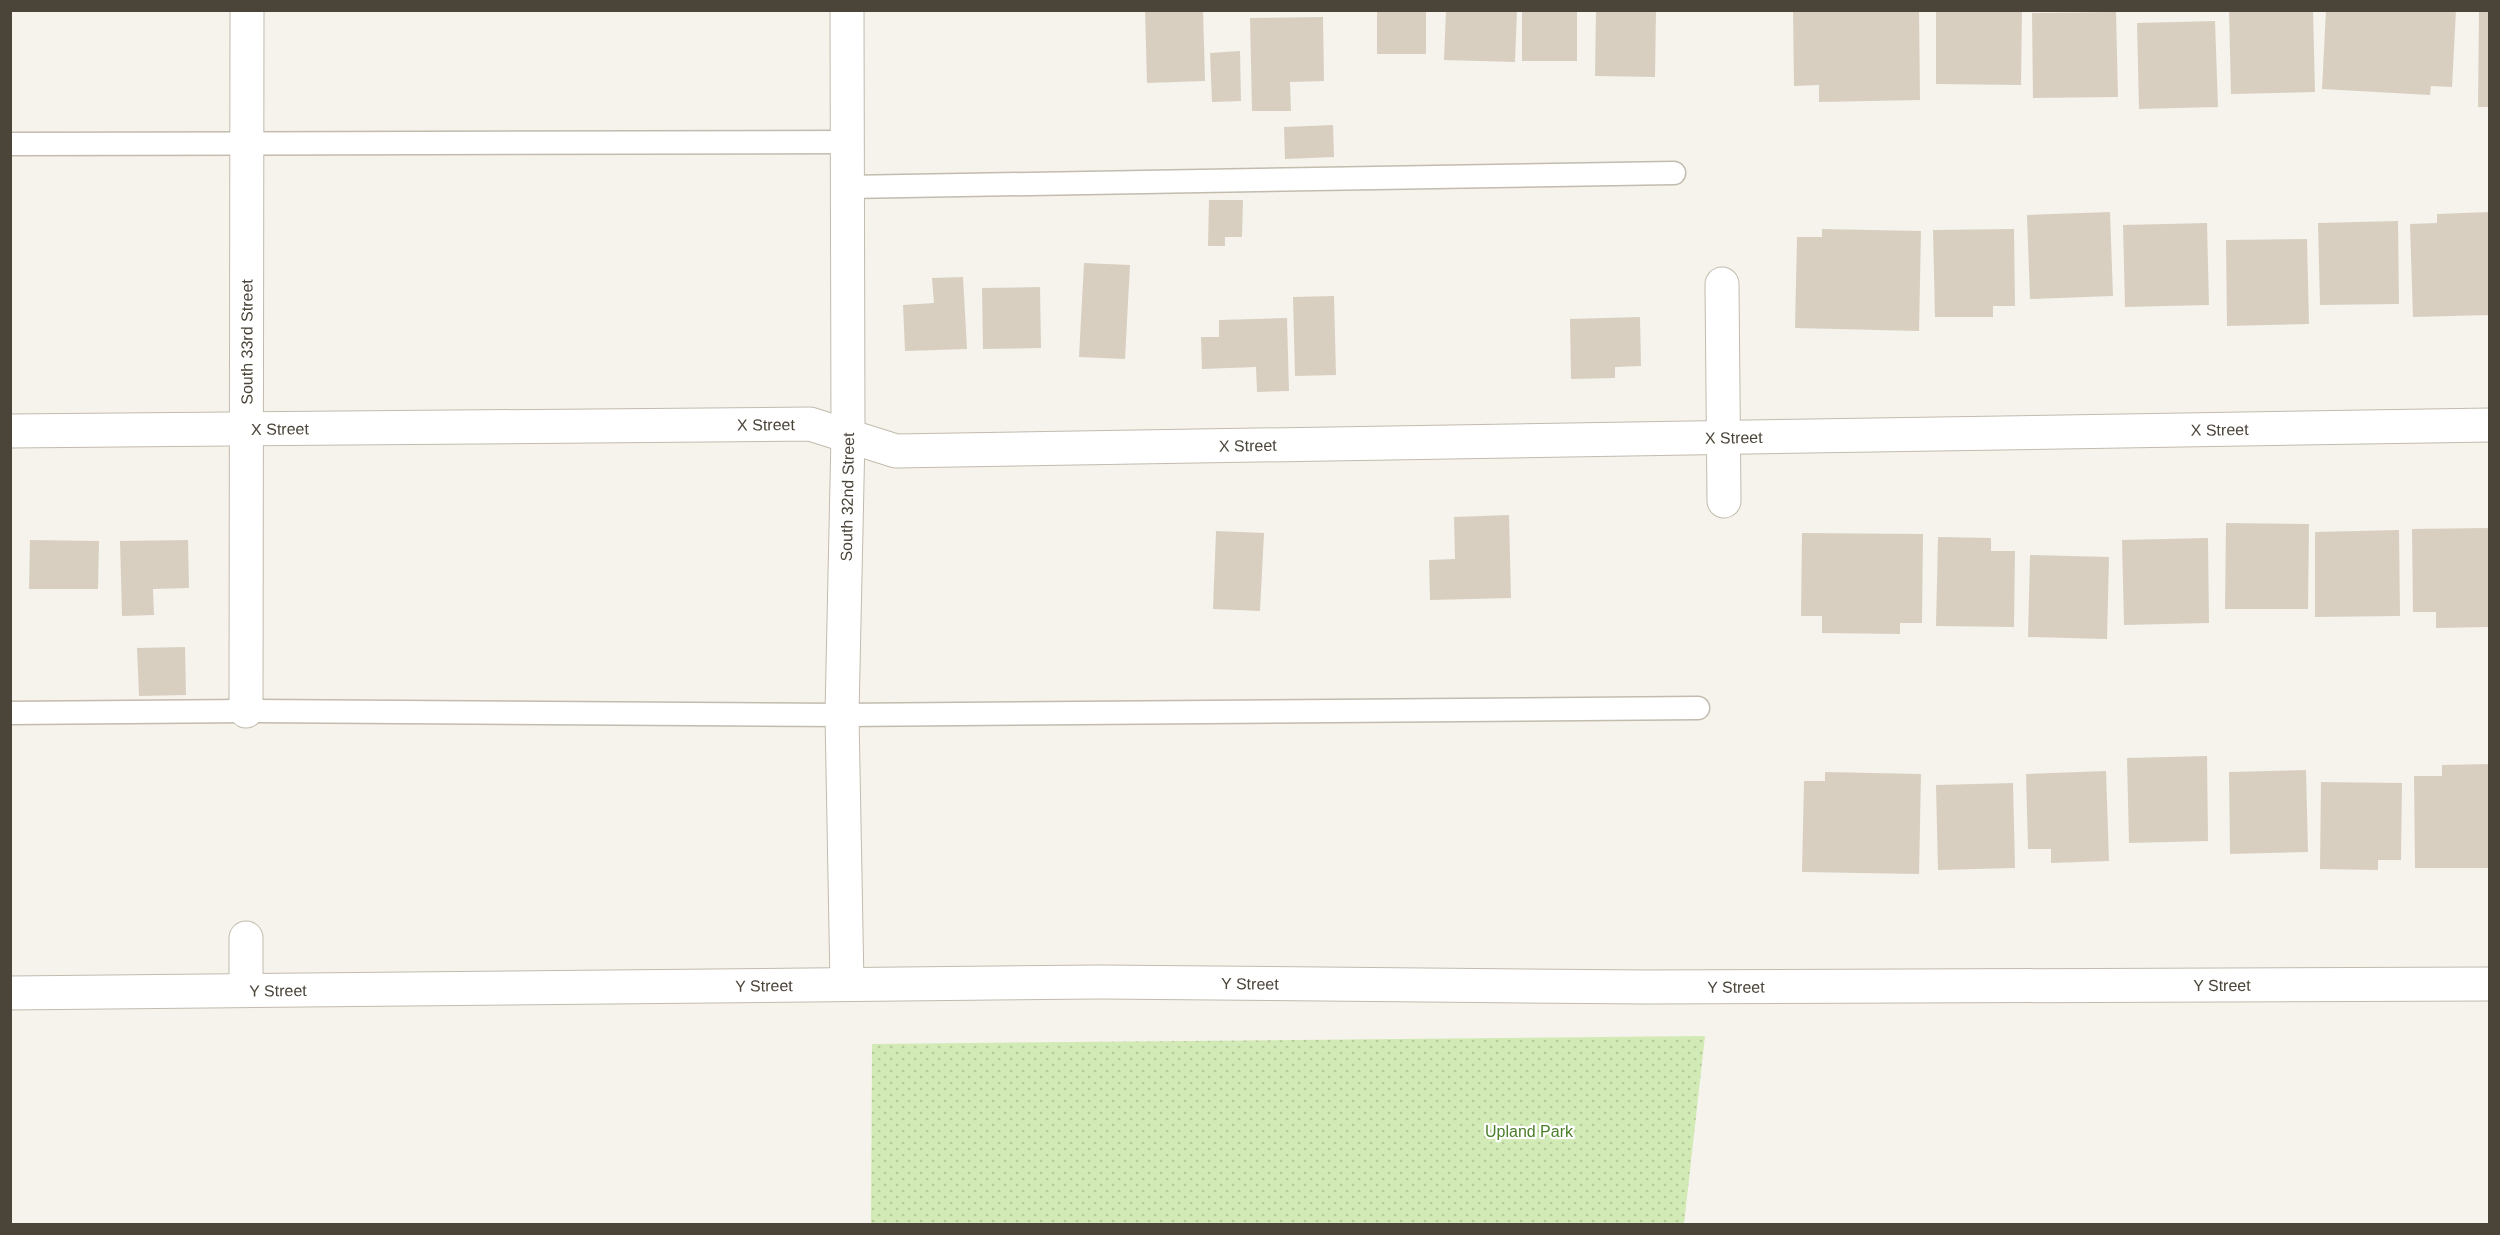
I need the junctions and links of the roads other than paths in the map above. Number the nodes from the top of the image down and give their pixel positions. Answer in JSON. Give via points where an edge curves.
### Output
{"nodes":[{"id":1,"x":247,"y":10,"type":"edge"},
{"id":2,"x":847,"y":10,"type":"edge"},
{"id":3,"x":847,"y":142,"type":"junction"},
{"id":4,"x":247,"y":143,"type":"junction"},
{"id":5,"x":10,"y":144,"type":"edge"},
{"id":6,"x":1674,"y":172,"type":"dead end"},
{"id":7,"x":847,"y":187,"type":"junction"},
{"id":8,"x":1722,"y":284,"type":"dead end"},
{"id":9,"x":2490,"y":425,"type":"edge"},
{"id":10,"x":247,"y":430,"type":"junction"},
{"id":11,"x":10,"y":431,"type":"edge"},
{"id":12,"x":848,"y":436,"type":"junction"},
{"id":13,"x":1723,"y":436,"type":"junction"},
{"id":14,"x":1724,"y":501,"type":"dead end"},
{"id":15,"x":1698,"y":708,"type":"dead end"},
{"id":16,"x":246,"y":711,"type":"junction"},
{"id":17,"x":10,"y":713,"type":"edge"},
{"id":18,"x":842,"y":715,"type":"junction"},
{"id":19,"x":246,"y":938,"type":"dead end"},
{"id":20,"x":847,"y":984,"type":"junction"},
{"id":21,"x":2490,"y":984,"type":"edge"},
{"id":22,"x":246,"y":989,"type":"junction"},
{"id":23,"x":10,"y":993,"type":"edge"}],
"edges":[{"from":1,"to":4,"type":"street","name":"South 33rd Street"},
{"from":2,"to":3,"type":"street","name":"South 32nd Street"},
{"from":3,"to":4,"type":"lane"},
{"from":3,"to":7,"type":"street","name":"South 32nd Street"},
{"from":4,"to":5,"type":"lane"},
{"from":4,"to":10,"type":"street","name":"South 33rd Street"},
{"from":6,"to":7,"type":"lane"},
{"from":7,"to":12,"type":"street","name":"South 32nd Street"},
{"from":8,"to":13,"type":"street"},
{"from":9,"to":13,"type":"street","name":"X Street"},
{"from":10,"to":11,"type":"street","name":"X Street"},
{"from":10,"to":12,"type":"street","name":"X Street","via":[[810,424]]},
{"from":10,"to":16,"type":"street","name":"South 33rd Street"},
{"from":12,"to":13,"type":"street","name":"X Street","via":[[896,451]]},
{"from":12,"to":18,"type":"street","name":"South 32nd Street"},
{"from":13,"to":14,"type":"street"},
{"from":15,"to":18,"type":"lane"},
{"from":16,"to":17,"type":"lane"},
{"from":16,"to":18,"type":"lane"},
{"from":18,"to":20,"type":"street","name":"South 32nd Street"},
{"from":19,"to":22,"type":"street"},
{"from":20,"to":21,"type":"street","name":"Y Street"},
{"from":20,"to":22,"type":"street","name":"Y Street"},
{"from":22,"to":23,"type":"street","name":"Y Street"}]}
